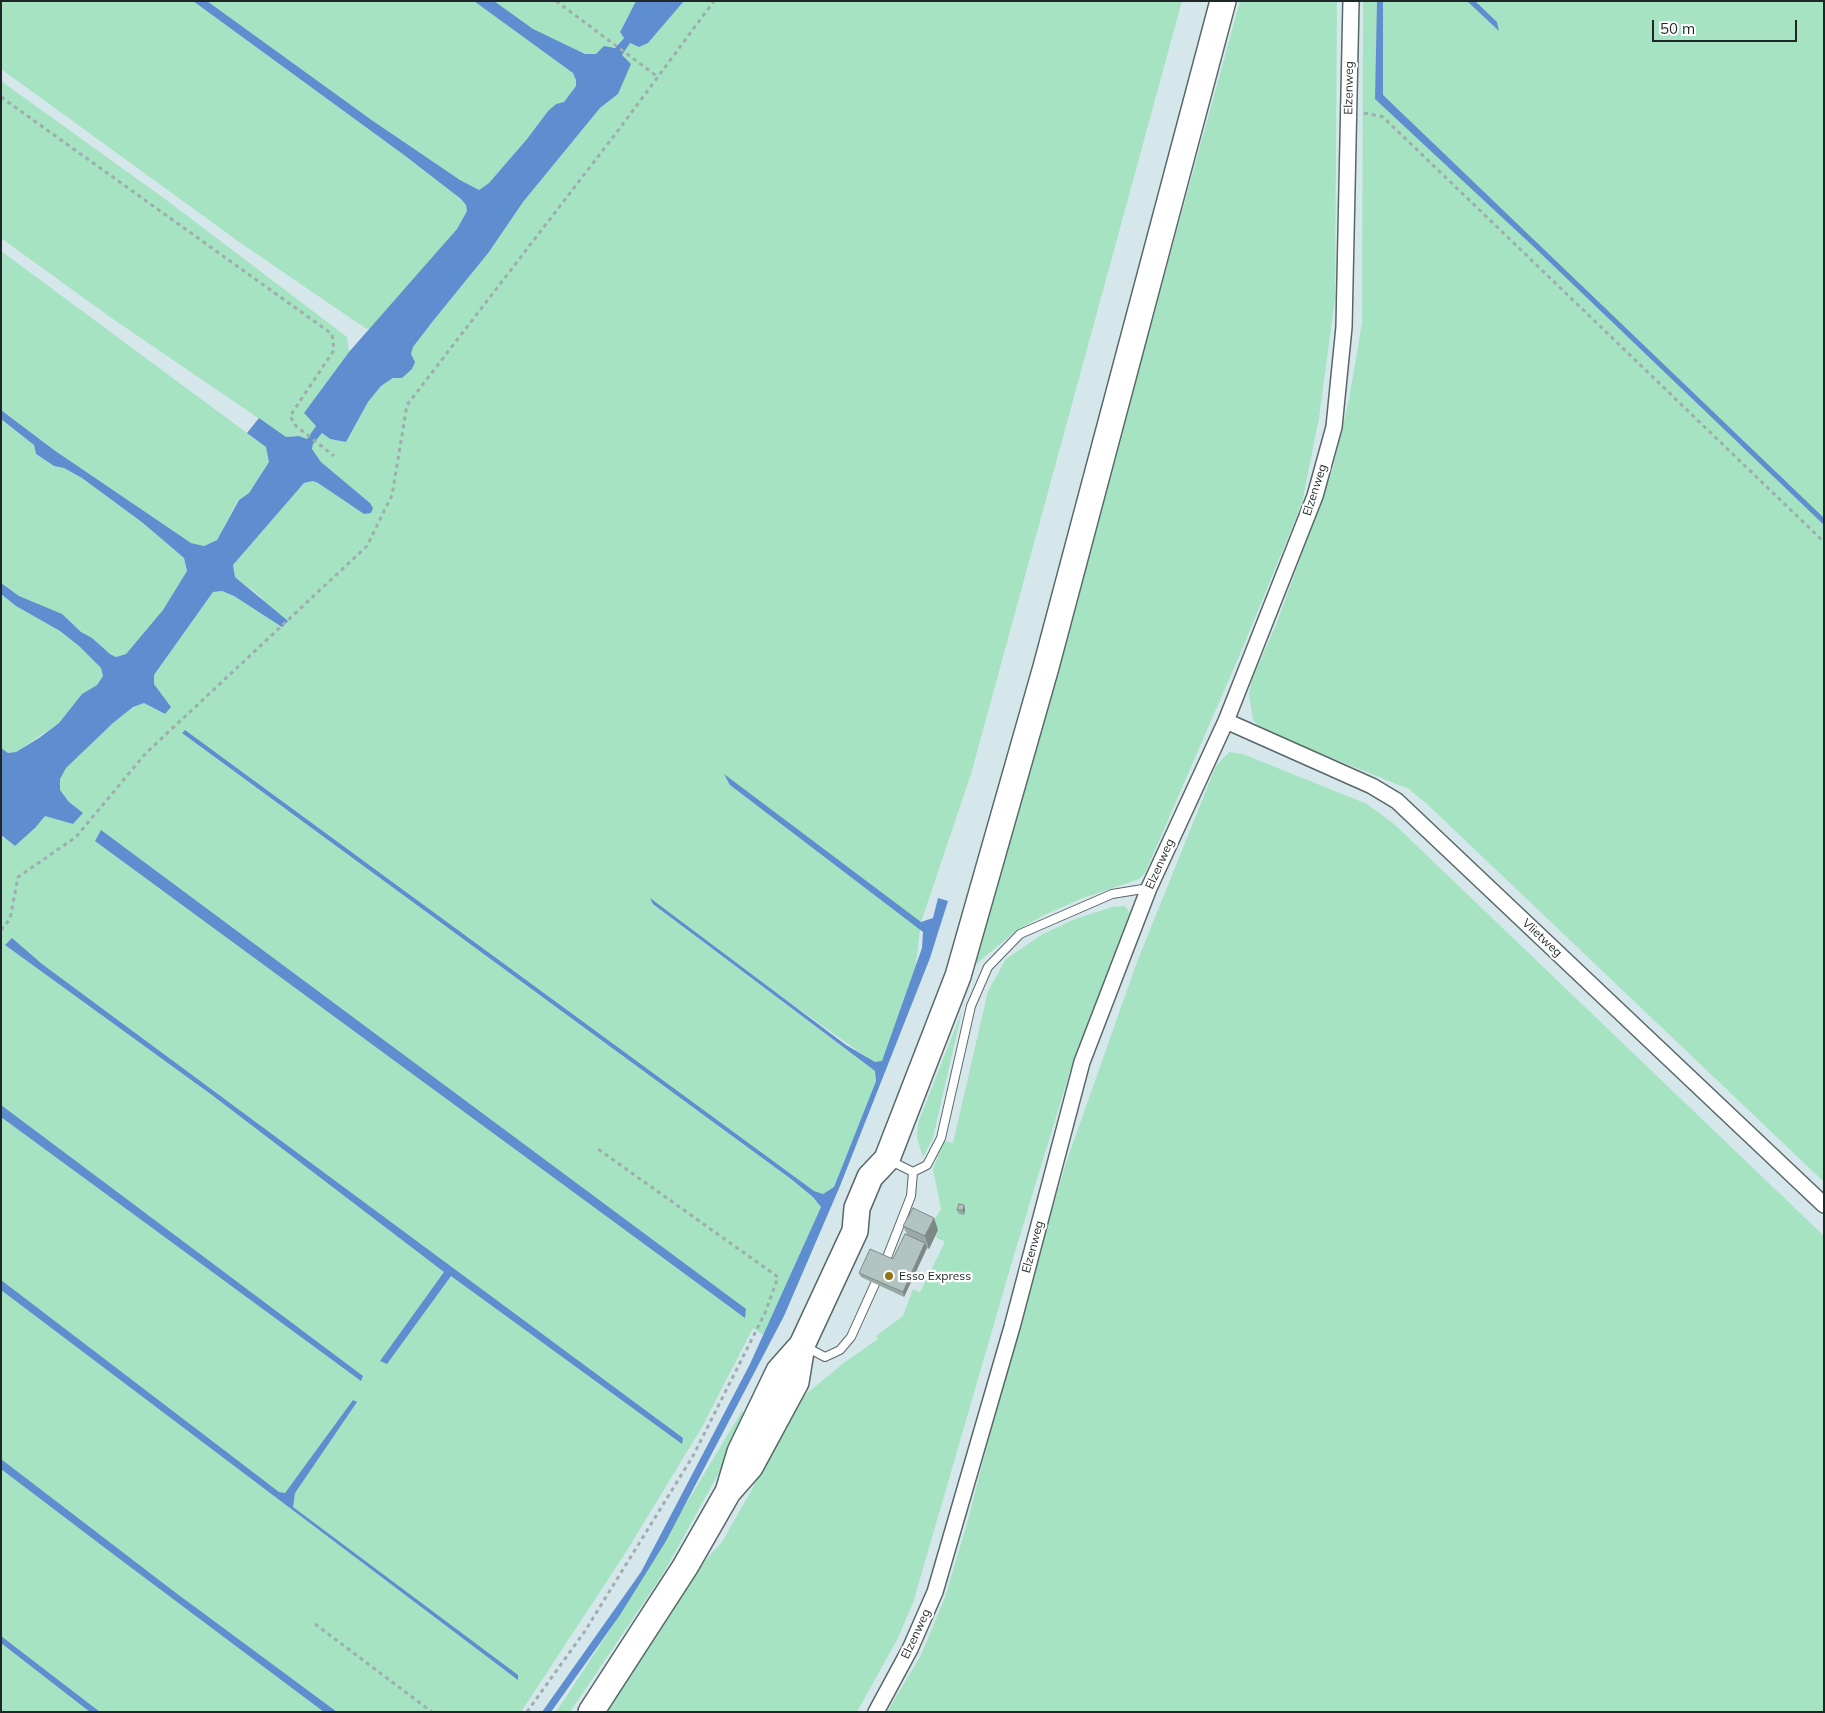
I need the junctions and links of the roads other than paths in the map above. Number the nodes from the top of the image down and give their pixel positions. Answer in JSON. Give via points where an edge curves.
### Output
{"nodes":[{"id":1,"x":1223,"y":1,"type":"edge"},
{"id":2,"x":1351,"y":1,"type":"edge"},
{"id":3,"x":1226,"y":721,"type":"junction"},
{"id":4,"x":1149,"y":888,"type":"junction"},
{"id":5,"x":886,"y":1159,"type":"junction"},
{"id":6,"x":914,"y":1172,"type":"junction"},
{"id":7,"x":1824,"y":1204,"type":"edge"},
{"id":8,"x":802,"y":1345,"type":"junction"},
{"id":9,"x":591,"y":1712,"type":"edge"},
{"id":10,"x":876,"y":1712,"type":"edge"}],
"edges":[{"from":1,"to":5,"type":"main road","via":[[1000,834],[958,976]]},
{"from":2,"to":3,"type":"street","name":"Elzenweg","via":[[1344,327],[1334,427],[1315,496]]},
{"from":3,"to":4,"type":"street","name":"Elzenweg"},
{"from":3,"to":7,"type":"street","name":"Vlietweg","via":[[1372,786],[1397,801]]},
{"from":4,"to":6,"type":"lane","via":[[1112,894],[1020,934],[988,967],[971,1006],[941,1138],[927,1165]]},
{"from":4,"to":10,"type":"street","name":"Elzenweg","via":[[1082,1062],[1012,1328],[935,1592],[910,1649]]},
{"from":5,"to":6,"type":"lane"},
{"from":5,"to":8,"type":"main road","via":[[887,1181],[873,1214],[855,1231]]},
{"from":6,"to":8,"type":"lane","via":[[911,1196],[895,1240],[851,1337],[840,1350],[825,1358]]},
{"from":8,"to":9,"type":"main road","via":[[796,1382],[750,1467],[728,1492],[685,1567]]}]}
